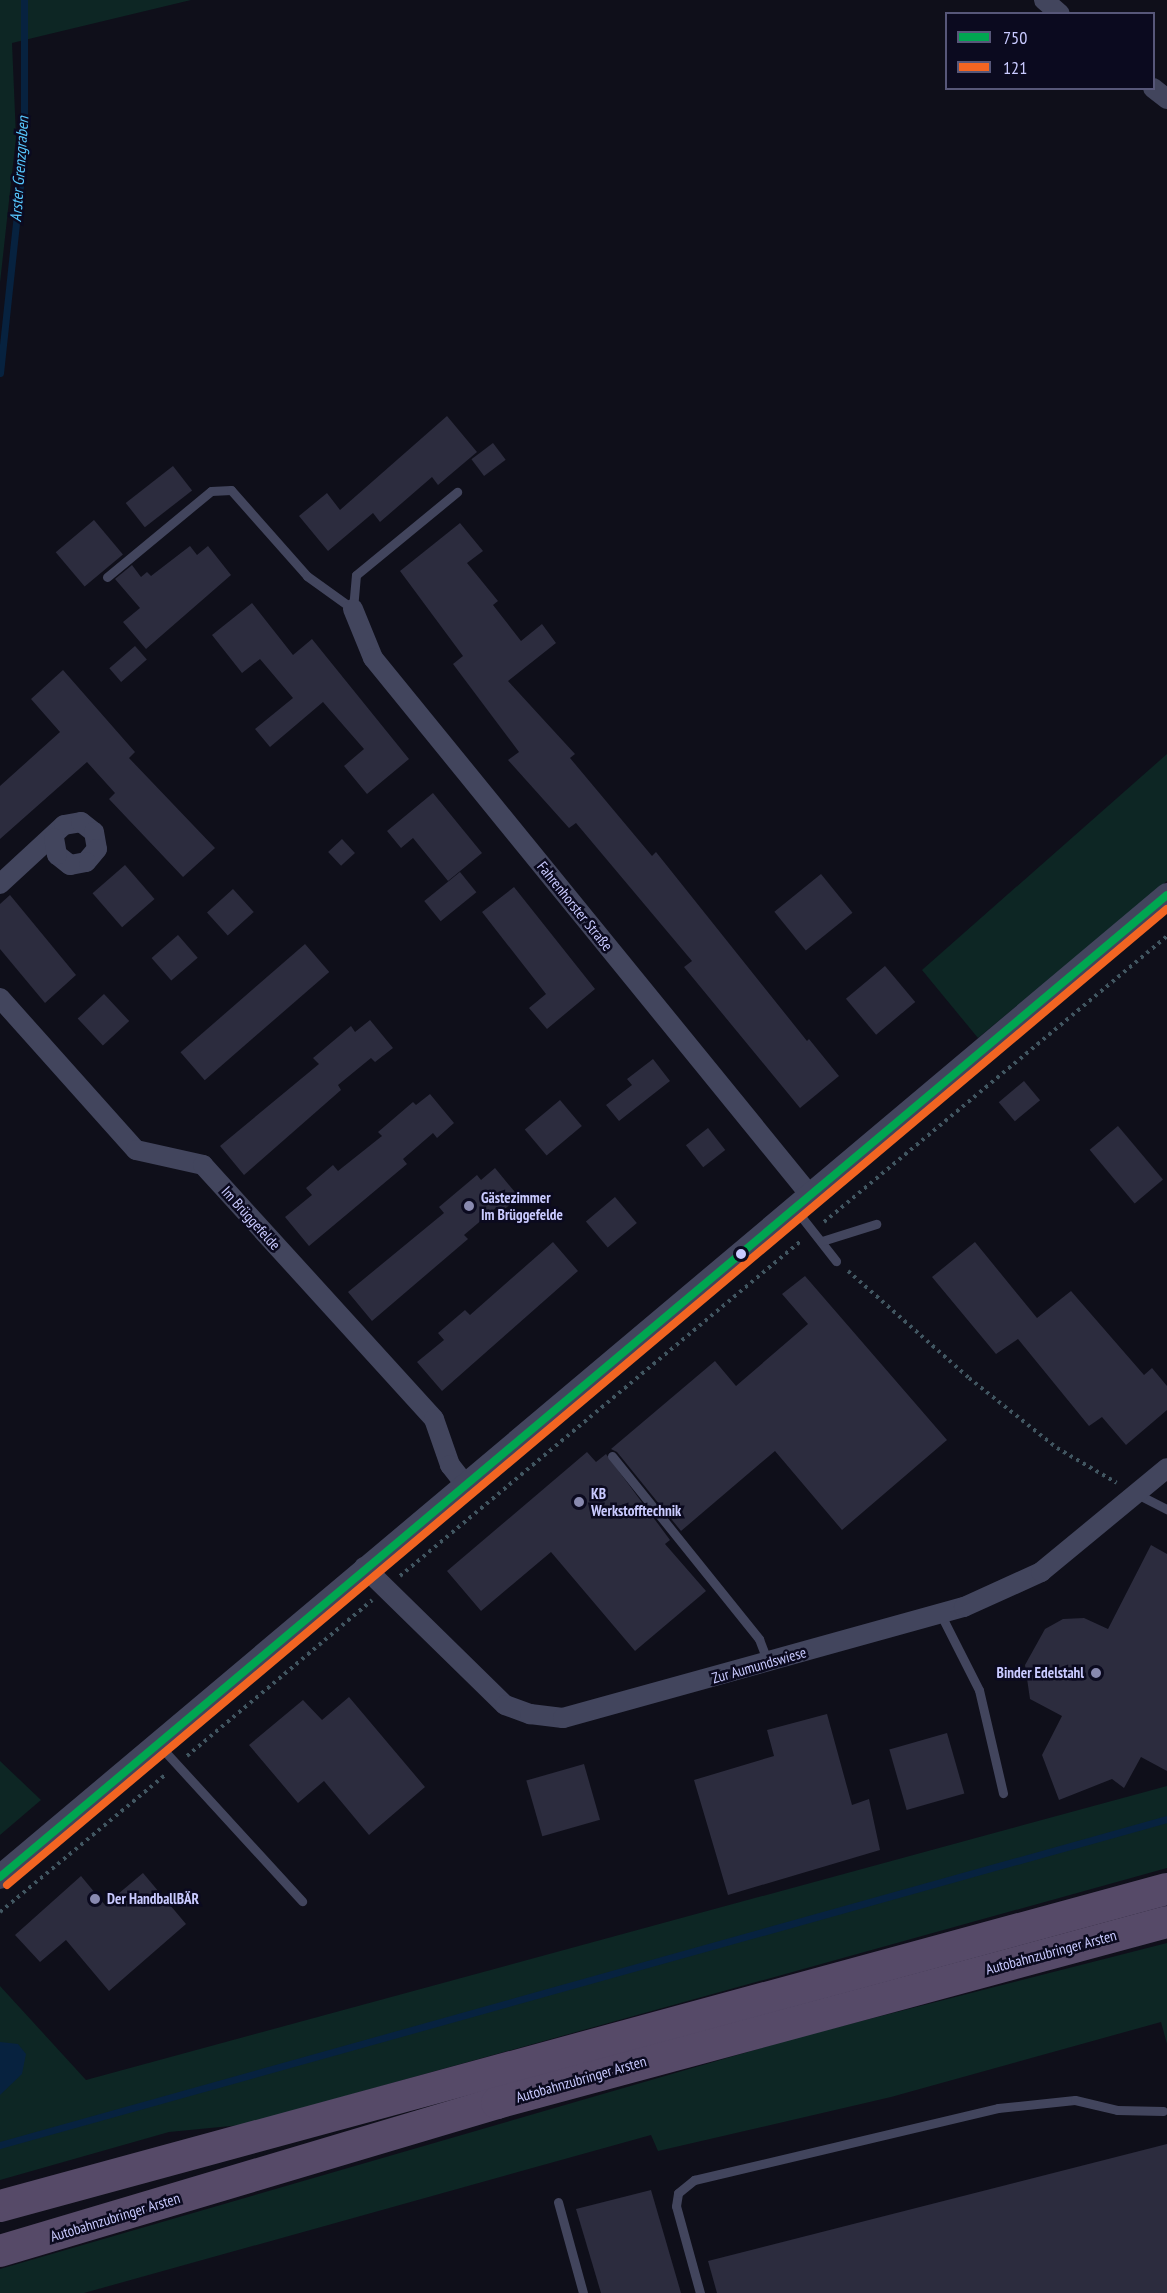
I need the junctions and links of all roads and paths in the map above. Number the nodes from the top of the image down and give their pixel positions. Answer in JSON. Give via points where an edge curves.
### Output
{"nodes":[{"id":1,"x":1044,"y":0,"type":"edge"},
{"id":2,"x":1058,"y":12,"type":"edge"},
{"id":3,"x":1155,"y":89,"type":"edge"},
{"id":4,"x":1167,"y":99,"type":"edge"},
{"id":5,"x":456,"y":492,"type":"dead end"},
{"id":6,"x":107,"y":577,"type":"dead end"},
{"id":7,"x":353,"y":609,"type":"junction"},
{"id":8,"x":54,"y":838,"type":"dead end"},
{"id":9,"x":0,"y":884,"type":"edge"},
{"id":10,"x":1167,"y":895,"type":"edge"},
{"id":11,"x":1167,"y":936,"type":"edge"},
{"id":12,"x":0,"y":998,"type":"edge"},
{"id":13,"x":802,"y":1201,"type":"junction"},
{"id":14,"x":876,"y":1224,"type":"dead end"},
{"id":15,"x":814,"y":1230,"type":"junction"},
{"id":16,"x":822,"y":1241,"type":"junction"},
{"id":17,"x":836,"y":1260,"type":"joint"},
{"id":18,"x":612,"y":1456,"type":"dead end"},
{"id":19,"x":1167,"y":1468,"type":"edge"},
{"id":20,"x":465,"y":1484,"type":"junction"},
{"id":21,"x":1137,"y":1494,"type":"junction"},
{"id":22,"x":1167,"y":1509,"type":"edge"},
{"id":23,"x":364,"y":1567,"type":"junction"},
{"id":24,"x":385,"y":1589,"type":"junction"},
{"id":25,"x":940,"y":1615,"type":"junction"},
{"id":26,"x":768,"y":1663,"type":"junction"},
{"id":27,"x":157,"y":1743,"type":"junction"},
{"id":28,"x":177,"y":1765,"type":"junction"},
{"id":29,"x":1003,"y":1793,"type":"dead end"},
{"id":30,"x":0,"y":1876,"type":"edge"},
{"id":31,"x":1167,"y":1889,"type":"edge"},
{"id":32,"x":302,"y":1901,"type":"dead end"},
{"id":33,"x":0,"y":1912,"type":"edge"},
{"id":34,"x":1167,"y":1922,"type":"edge"},
{"id":35,"x":1163,"y":2111,"type":"dead end"},
{"id":36,"x":558,"y":2202,"type":"dead end"},
{"id":37,"x":0,"y":2206,"type":"edge"},
{"id":38,"x":0,"y":2251,"type":"edge"},
{"id":39,"x":583,"y":2293,"type":"edge"},
{"id":40,"x":700,"y":2293,"type":"edge"}],
"edges":[{"from":1,"to":2,"type":"street"},
{"from":3,"to":4,"type":"street"},
{"from":5,"to":7,"type":"lane","via":[[356,575]]},
{"from":6,"to":7,"type":"lane","via":[[211,491],[231,490],[307,576]]},
{"from":7,"to":13,"type":"street","name":"Fahrenhorster Straße","via":[[373,658]]},
{"from":8,"to":9,"type":"street"},
{"from":10,"to":13,"type":"street"},
{"from":11,"to":15,"type":"path"},
{"from":12,"to":20,"type":"street","name":"Im Brüggefelde","via":[[136,1150],[203,1165],[434,1419],[450,1465]]},
{"from":13,"to":15,"type":"lane"},
{"from":13,"to":20,"type":"street"},
{"from":14,"to":16,"type":"lane"},
{"from":15,"to":16,"type":"lane"},
{"from":15,"to":24,"type":"path"},
{"from":16,"to":17,"type":"lane"},
{"from":17,"to":21,"type":"path","via":[[969,1378],[1057,1448]]},
{"from":18,"to":26,"type":"lane","via":[[759,1639]]},
{"from":19,"to":21,"type":"street","name":"Zur Aumundswiese"},
{"from":20,"to":23,"type":"street"},
{"from":21,"to":22,"type":"lane"},
{"from":21,"to":25,"type":"street","name":"Zur Aumundswiese","via":[[1041,1572]]},
{"from":23,"to":24,"type":"street","name":"Zur Aumundswiese"},
{"from":23,"to":27,"type":"street"},
{"from":24,"to":26,"type":"street","name":"Zur Aumundswiese","via":[[505,1705],[530,1714],[563,1718]]},
{"from":24,"to":28,"type":"path"},
{"from":25,"to":26,"type":"street","name":"Zur Aumundswiese"},
{"from":25,"to":29,"type":"lane","via":[[979,1689]]},
{"from":27,"to":28,"type":"lane"},
{"from":27,"to":30,"type":"street"},
{"from":28,"to":32,"type":"lane"},
{"from":28,"to":33,"type":"path"},
{"from":31,"to":37,"type":"highway","name":"Autobahnzubringer Arsten"},
{"from":34,"to":38,"type":"highway","name":"Autobahnzubringer Arsten","via":[[519,2097]]},
{"from":35,"to":40,"type":"lane","via":[[1117,2110],[1075,2100],[998,2108],[694,2180],[678,2193],[676,2206]]},
{"from":36,"to":39,"type":"lane"}]}
